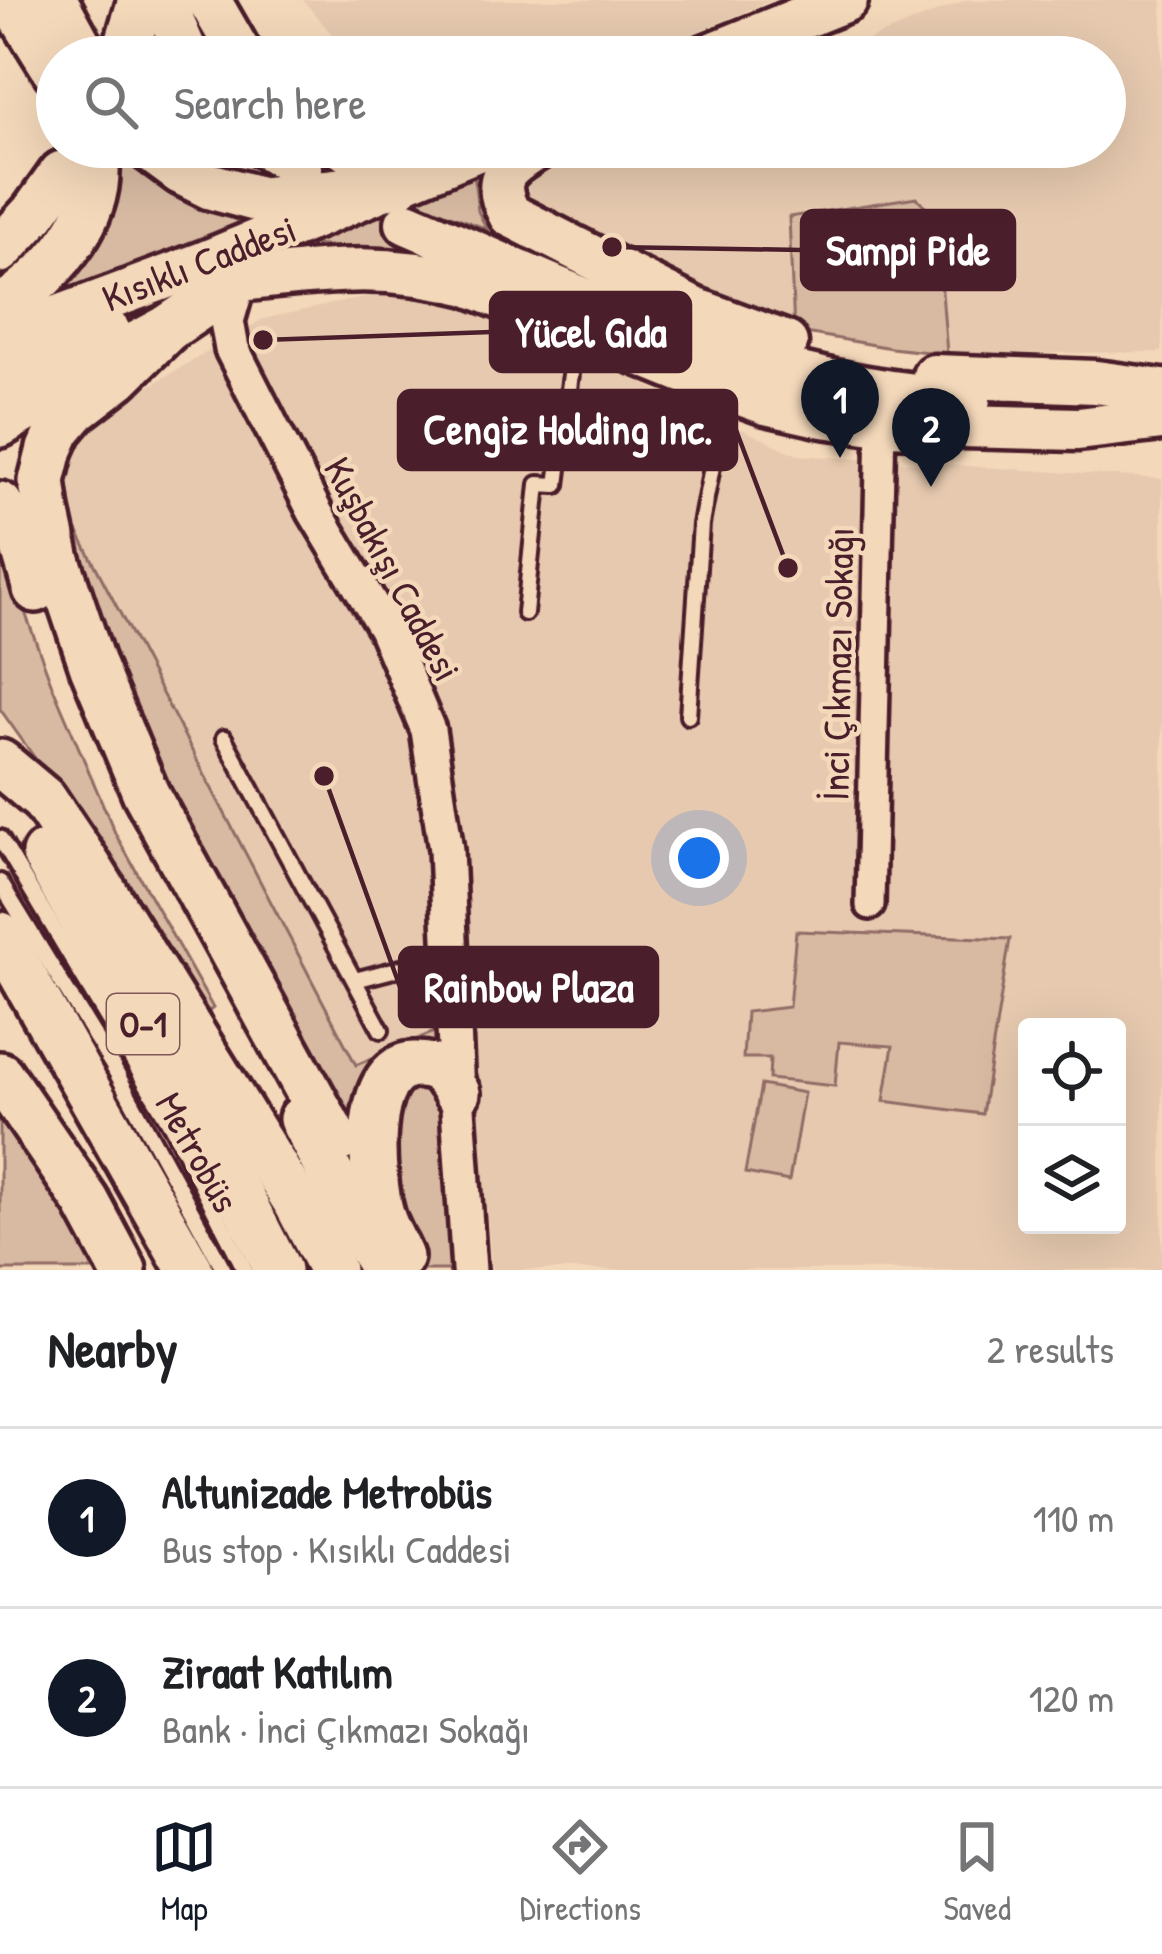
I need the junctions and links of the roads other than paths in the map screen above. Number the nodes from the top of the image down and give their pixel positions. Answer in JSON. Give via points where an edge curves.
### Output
{"nodes":[{"id":1,"x":12,"y":0,"type":"edge"},
{"id":2,"x":54,"y":0,"type":"edge"},
{"id":3,"x":141,"y":0,"type":"edge"},
{"id":4,"x":168,"y":0,"type":"edge"},
{"id":5,"x":209,"y":0,"type":"edge"},
{"id":6,"x":846,"y":0,"type":"edge"},
{"id":7,"x":776,"y":30,"type":"junction"},
{"id":8,"x":74,"y":36,"type":"edge"},
{"id":9,"x":130,"y":36,"type":"edge"},
{"id":10,"x":179,"y":36,"type":"edge"},
{"id":11,"x":230,"y":36,"type":"edge"},
{"id":12,"x":760,"y":36,"type":"edge"},
{"id":13,"x":764,"y":36,"type":"edge"},
{"id":14,"x":36,"y":38,"type":"edge"},
{"id":15,"x":71,"y":168,"type":"edge"},
{"id":16,"x":82,"y":168,"type":"edge"},
{"id":17,"x":177,"y":168,"type":"edge"},
{"id":18,"x":366,"y":168,"type":"edge"},
{"id":19,"x":453,"y":168,"type":"edge"},
{"id":20,"x":507,"y":168,"type":"edge"},
{"id":21,"x":402,"y":203,"type":"junction"},
{"id":22,"x":0,"y":250,"type":"edge"},
{"id":23,"x":239,"y":280,"type":"junction"},
{"id":24,"x":0,"y":308,"type":"edge"},
{"id":25,"x":168,"y":328,"type":"junction"},
{"id":26,"x":577,"y":329,"type":"junction"},
{"id":27,"x":0,"y":339,"type":"edge"},
{"id":28,"x":0,"y":379,"type":"edge"},
{"id":29,"x":727,"y":389,"type":"junction"},
{"id":30,"x":1162,"y":392,"type":"edge"},
{"id":31,"x":1162,"y":404,"type":"edge"},
{"id":32,"x":1162,"y":419,"type":"edge"},
{"id":33,"x":0,"y":424,"type":"edge"},
{"id":34,"x":881,"y":424,"type":"junction"},
{"id":35,"x":0,"y":505,"type":"edge"},
{"id":36,"x":525,"y":614,"type":"dead end"},
{"id":37,"x":688,"y":716,"type":"dead end"},
{"id":38,"x":224,"y":738,"type":"dead end"},
{"id":39,"x":0,"y":763,"type":"edge"},
{"id":40,"x":0,"y":782,"type":"edge"},
{"id":41,"x":0,"y":838,"type":"edge"},
{"id":42,"x":0,"y":882,"type":"edge"},
{"id":43,"x":870,"y":905,"type":"dead end"},
{"id":44,"x":0,"y":935,"type":"edge"},
{"id":45,"x":451,"y":955,"type":"junction"},
{"id":46,"x":355,"y":980,"type":"junction"},
{"id":47,"x":381,"y":1030,"type":"dead end"},
{"id":48,"x":0,"y":1076,"type":"edge"},
{"id":49,"x":457,"y":1093,"type":"junction"},
{"id":50,"x":336,"y":1142,"type":"dead end"},
{"id":51,"x":123,"y":1270,"type":"edge"},
{"id":52,"x":190,"y":1270,"type":"edge"},
{"id":53,"x":224,"y":1270,"type":"edge"},
{"id":54,"x":245,"y":1270,"type":"edge"},
{"id":55,"x":278,"y":1270,"type":"edge"},
{"id":56,"x":332,"y":1270,"type":"edge"},
{"id":57,"x":384,"y":1270,"type":"edge"},
{"id":58,"x":406,"y":1270,"type":"edge"},
{"id":59,"x":469,"y":1270,"type":"edge"}],
"edges":[{"from":1,"to":14,"type":"highway"},
{"from":2,"to":8,"type":"highway"},
{"from":3,"to":9,"type":"highway"},
{"from":4,"to":10,"type":"main road"},
{"from":5,"to":11,"type":"main road"},
{"from":6,"to":7,"type":"main road"},
{"from":7,"to":12,"type":"main road"},
{"from":7,"to":13,"type":"main road"},
{"from":15,"to":22,"type":"highway"},
{"from":16,"to":24,"type":"highway","via":[[97,190],[80,229]]},
{"from":17,"to":21,"type":"highway","via":[[210,187],[262,200]]},
{"from":18,"to":21,"type":"main road"},
{"from":19,"to":21,"type":"main road","name":"Kısıklı Caddesi"},
{"from":20,"to":30,"type":"main road","via":[[502,199],[510,215],[749,331],[906,375]]},
{"from":21,"to":27,"type":"main road","name":"Kısıklı Caddesi","via":[[204,263]]},
{"from":21,"to":31,"type":"main road","via":[[695,343],[781,371],[927,397]]},
{"from":23,"to":25,"type":"highway","name":"Kısıklı Caddesi"},
{"from":23,"to":26,"type":"main road","name":"Kısıklı Caddesi","via":[[339,268],[431,274]]},
{"from":23,"to":28,"type":"highway"},
{"from":23,"to":45,"type":"street","name":"Kuşbakışı Caddesi","via":[[227,321],[232,349],[385,628],[428,730]]},
{"from":25,"to":33,"type":"highway","name":"Kısıklı Caddesi"},
{"from":25,"to":50,"type":"highway","via":[[59,429],[42,481],[46,510],[93,667],[146,794]]},
{"from":26,"to":29,"type":"main road","name":"Kısıklı Caddesi"},
{"from":26,"to":36,"type":"lane","via":[[557,485],[538,484]]},
{"from":29,"to":34,"type":"main road","name":"Kısıklı Caddesi"},
{"from":29,"to":37,"type":"lane","via":[[701,524]]},
{"from":32,"to":34,"type":"main road","name":"Kısıklı Caddesi","via":[[1078,429]]},
{"from":34,"to":43,"type":"street","name":"İnci Çıkmazı Sokağı"},
{"from":35,"to":57,"type":"highway","via":[[21,537],[45,622],[106,770]]},
{"from":38,"to":46,"type":"lane"},
{"from":39,"to":56,"type":"highway","via":[[44,800],[85,860]]},
{"from":40,"to":55,"type":"highway","number":"O-1"},
{"from":41,"to":54,"type":"lane","name":"Metrobüs","via":[[172,1127]]},
{"from":42,"to":53,"type":"lane","name":"Metrobüs"},
{"from":44,"to":52,"type":"highway","number":"O-1"},
{"from":45,"to":46,"type":"lane"},
{"from":45,"to":49,"type":"street","name":"Kuşbakışı Caddesi"},
{"from":46,"to":47,"type":"lane"},
{"from":48,"to":51,"type":"highway"},
{"from":49,"to":58,"type":"highway","via":[[430,1064],[404,1066],[380,1096],[376,1182]]},
{"from":49,"to":59,"type":"street","name":"Kuşbakışı Caddesi"}]}
